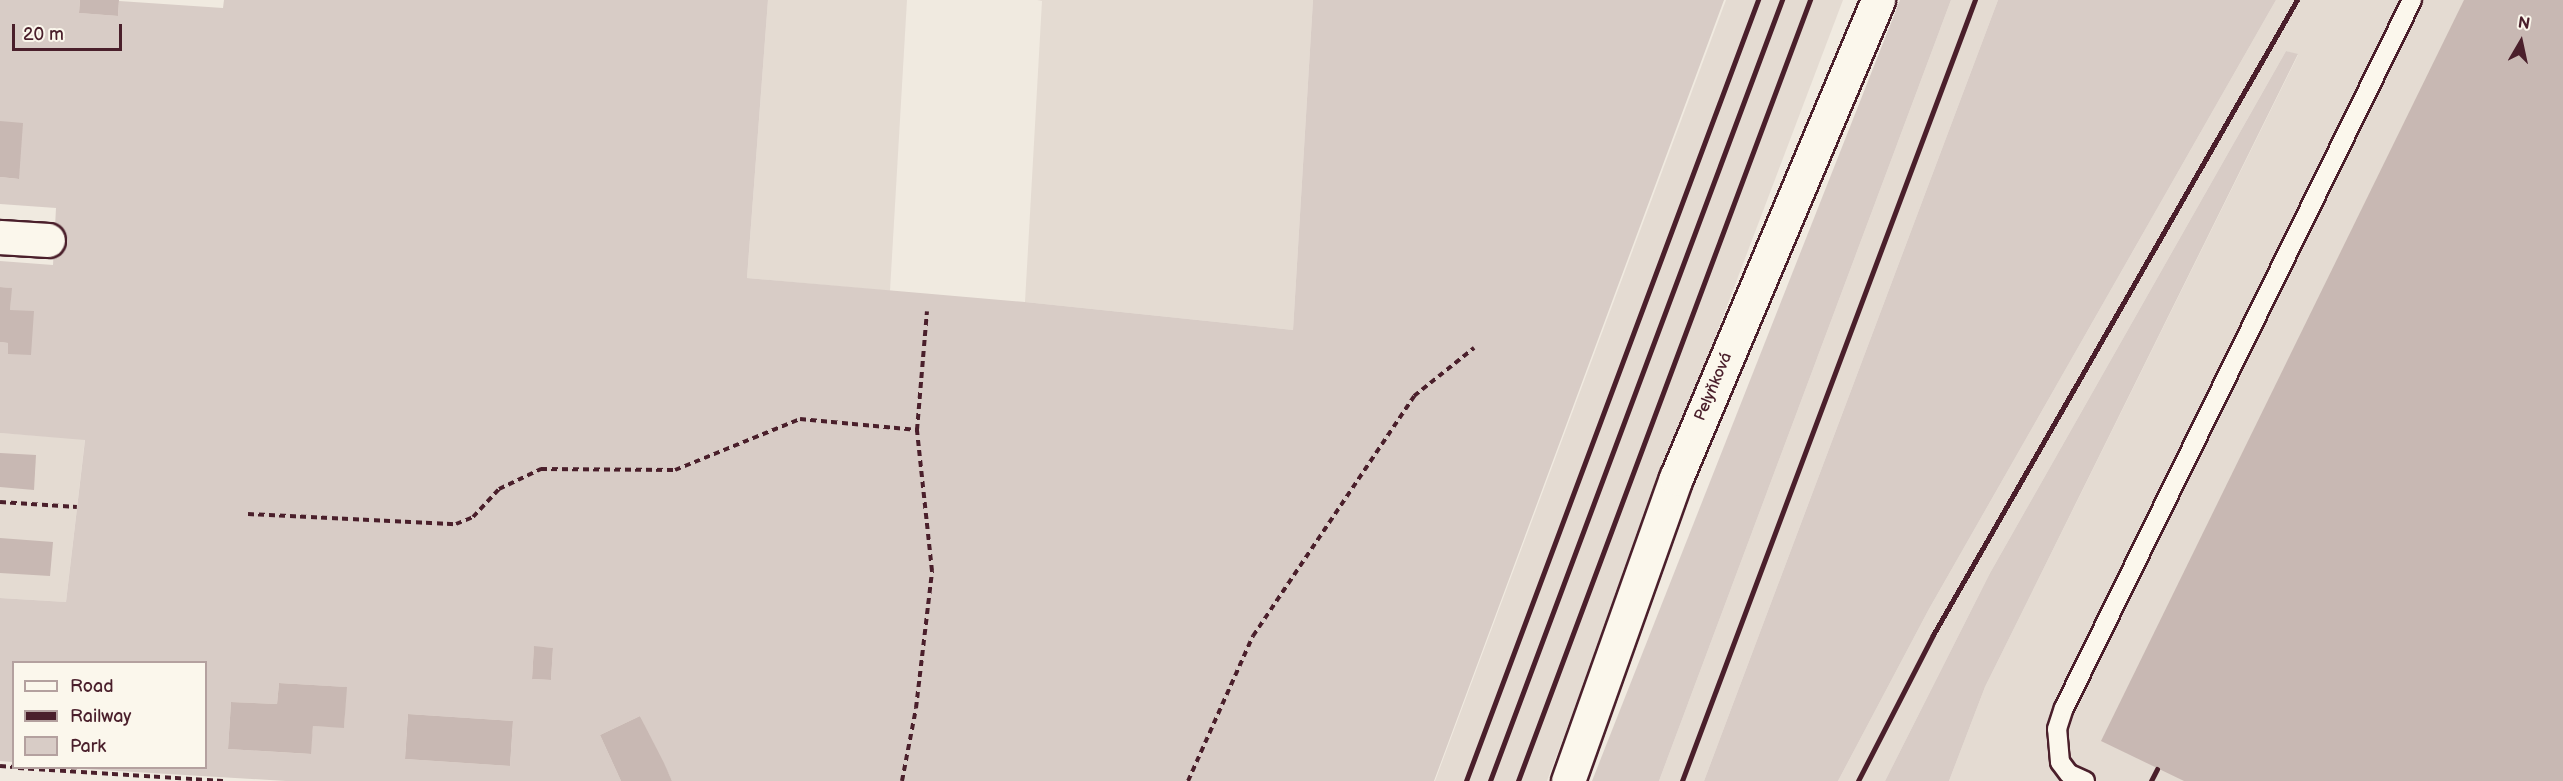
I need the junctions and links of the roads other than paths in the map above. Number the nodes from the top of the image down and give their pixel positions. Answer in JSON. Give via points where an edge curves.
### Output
{"nodes":[{"id":1,"x":1878,"y":0,"type":"edge"},
{"id":2,"x":2412,"y":0,"type":"edge"},
{"id":3,"x":0,"y":237,"type":"edge"},
{"id":4,"x":48,"y":240,"type":"dead end"},
{"id":5,"x":1568,"y":781,"type":"edge"},
{"id":6,"x":2085,"y":781,"type":"edge"}],
"edges":[{"from":1,"to":5,"type":"street","name":"Pelyňková","via":[[1676,478]]},
{"from":2,"to":6,"type":"lane","via":[[2064,708],[2057,729],[2060,762],[2069,774]]},
{"from":3,"to":4,"type":"street"}]}
